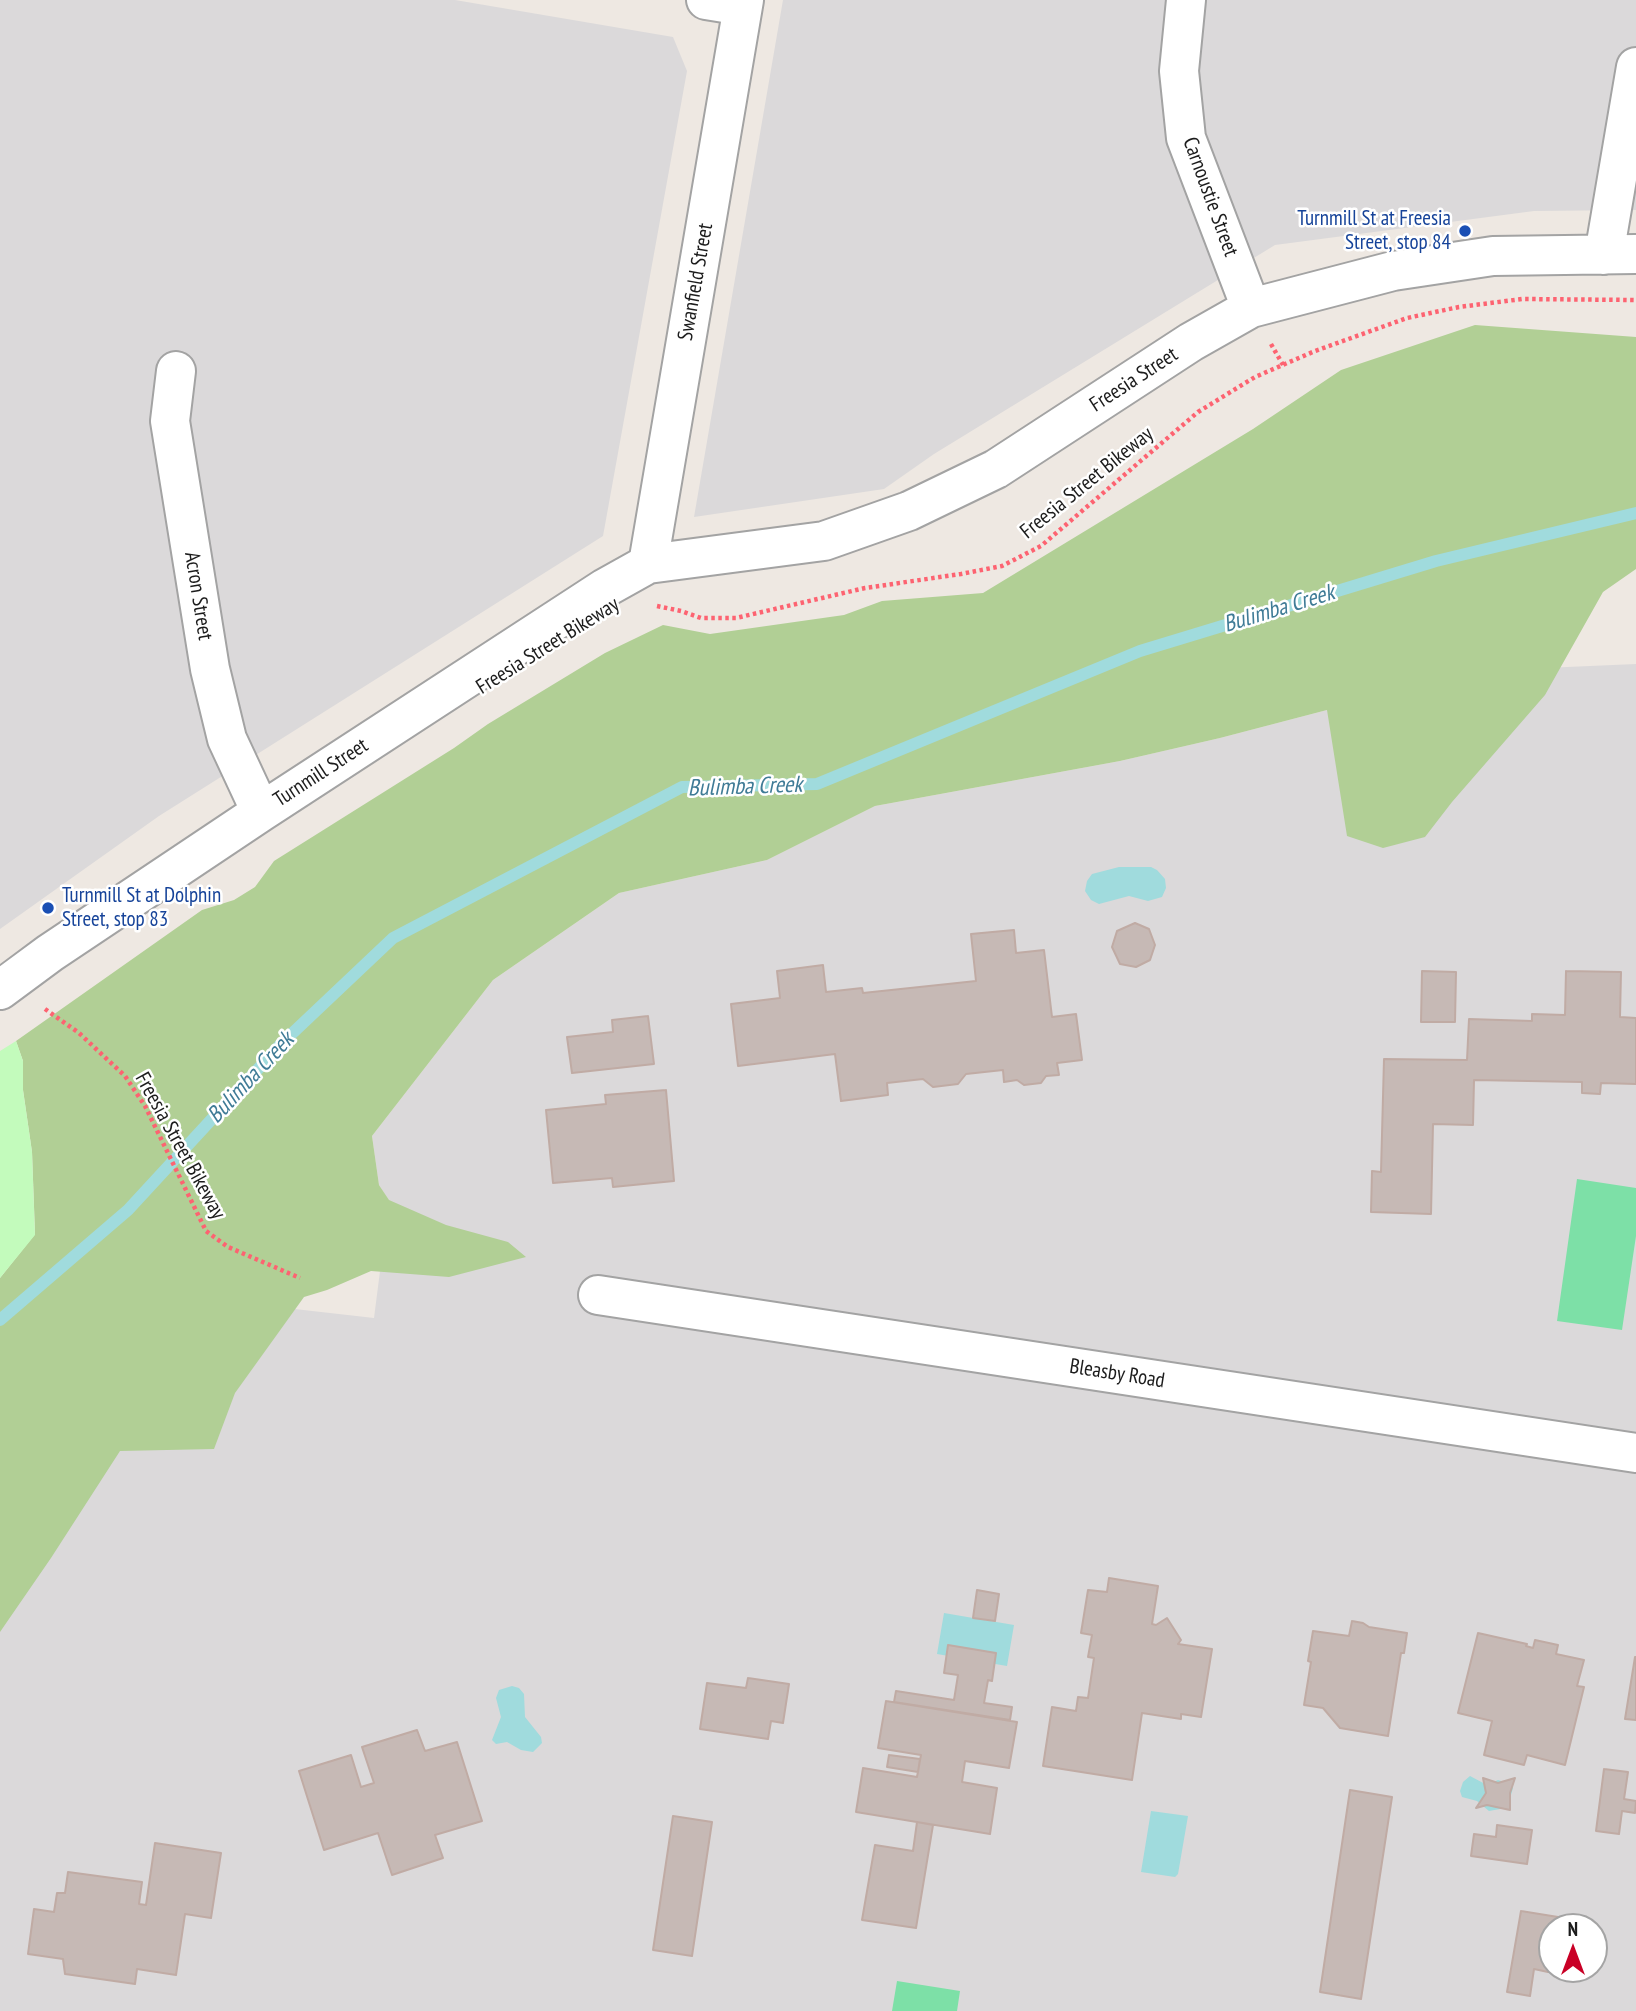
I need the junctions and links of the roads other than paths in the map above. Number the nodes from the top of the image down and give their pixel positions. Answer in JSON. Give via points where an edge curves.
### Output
{"nodes":[{"id":1,"x":706,"y":0,"type":"edge"},
{"id":2,"x":1186,"y":0,"type":"edge"},
{"id":3,"x":743,"y":3,"type":"edge"},
{"id":4,"x":1636,"y":67,"type":"edge"},
{"id":5,"x":1620,"y":255,"type":"edge"},
{"id":6,"x":1251,"y":309,"type":"junction"},
{"id":7,"x":176,"y":371,"type":"dead end"},
{"id":8,"x":648,"y":564,"type":"junction"},
{"id":9,"x":261,"y":812,"type":"junction"},
{"id":10,"x":0,"y":990,"type":"edge"},
{"id":11,"x":598,"y":1295,"type":"dead end"},
{"id":12,"x":1636,"y":1453,"type":"edge"}],
"edges":[{"from":1,"to":3,"type":"street"},
{"from":2,"to":6,"type":"street","name":"Carnoustie Street","via":[[1179,71],[1186,138]]},
{"from":3,"to":8,"type":"street","name":"Swanfield Street"},
{"from":4,"to":5,"type":"street"},
{"from":5,"to":6,"type":"street","name":"Freesia Street","via":[[1493,256],[1431,265]]},
{"from":6,"to":8,"type":"street","name":"Freesia Street","via":[[1191,342],[996,469],[909,511],[824,541]]},
{"from":7,"to":9,"type":"street","name":"Acron Street","via":[[170,421],[210,669],[227,739]]},
{"from":8,"to":9,"type":"street","name":"Turnmill Street"},
{"from":9,"to":10,"type":"street","name":"Turnmill Street"},
{"from":11,"to":12,"type":"street","name":"Bleasby Road"}]}
